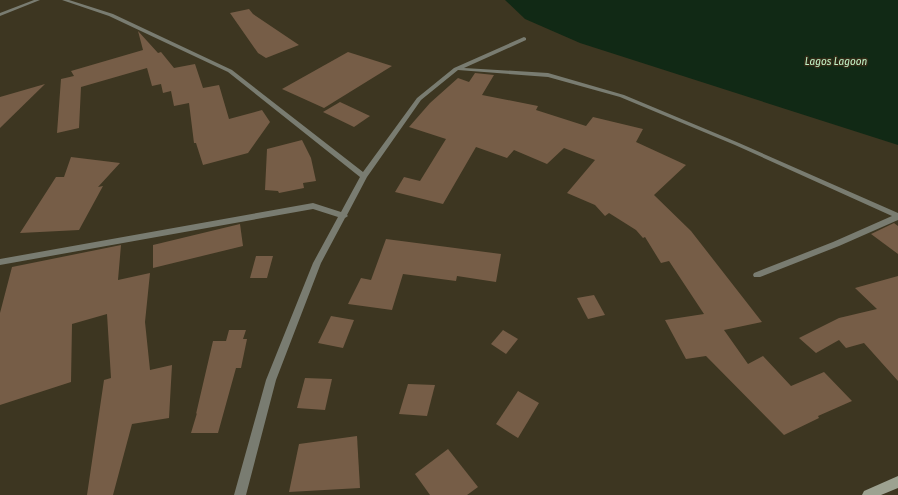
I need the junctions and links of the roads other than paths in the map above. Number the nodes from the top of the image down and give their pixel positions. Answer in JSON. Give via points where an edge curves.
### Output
{"nodes":[{"id":1,"x":38,"y":0,"type":"edge"},
{"id":2,"x":64,"y":0,"type":"edge"},
{"id":3,"x":0,"y":15,"type":"edge"},
{"id":4,"x":524,"y":39,"type":"dead end"},
{"id":5,"x":456,"y":69,"type":"junction"},
{"id":6,"x":364,"y":176,"type":"junction"},
{"id":7,"x":344,"y":216,"type":"junction"},
{"id":8,"x":898,"y":216,"type":"edge"},
{"id":9,"x":0,"y":262,"type":"edge"},
{"id":10,"x":757,"y":275,"type":"dead end"},
{"id":11,"x":898,"y":482,"type":"edge"},
{"id":12,"x":240,"y":495,"type":"edge"},
{"id":13,"x":868,"y":495,"type":"edge"}],
"edges":[{"from":1,"to":3,"type":"street"},
{"from":2,"to":6,"type":"street","via":[[111,15],[230,71]]},
{"from":4,"to":5,"type":"street"},
{"from":5,"to":6,"type":"street","via":[[418,99]]},
{"from":5,"to":8,"type":"street","via":[[548,75],[622,96]]},
{"from":6,"to":7,"type":"street"},
{"from":7,"to":9,"type":"street","via":[[313,206]]},
{"from":7,"to":12,"type":"street","via":[[317,263],[271,380]]},
{"from":8,"to":10,"type":"street"},
{"from":11,"to":13,"type":"main road"}]}
